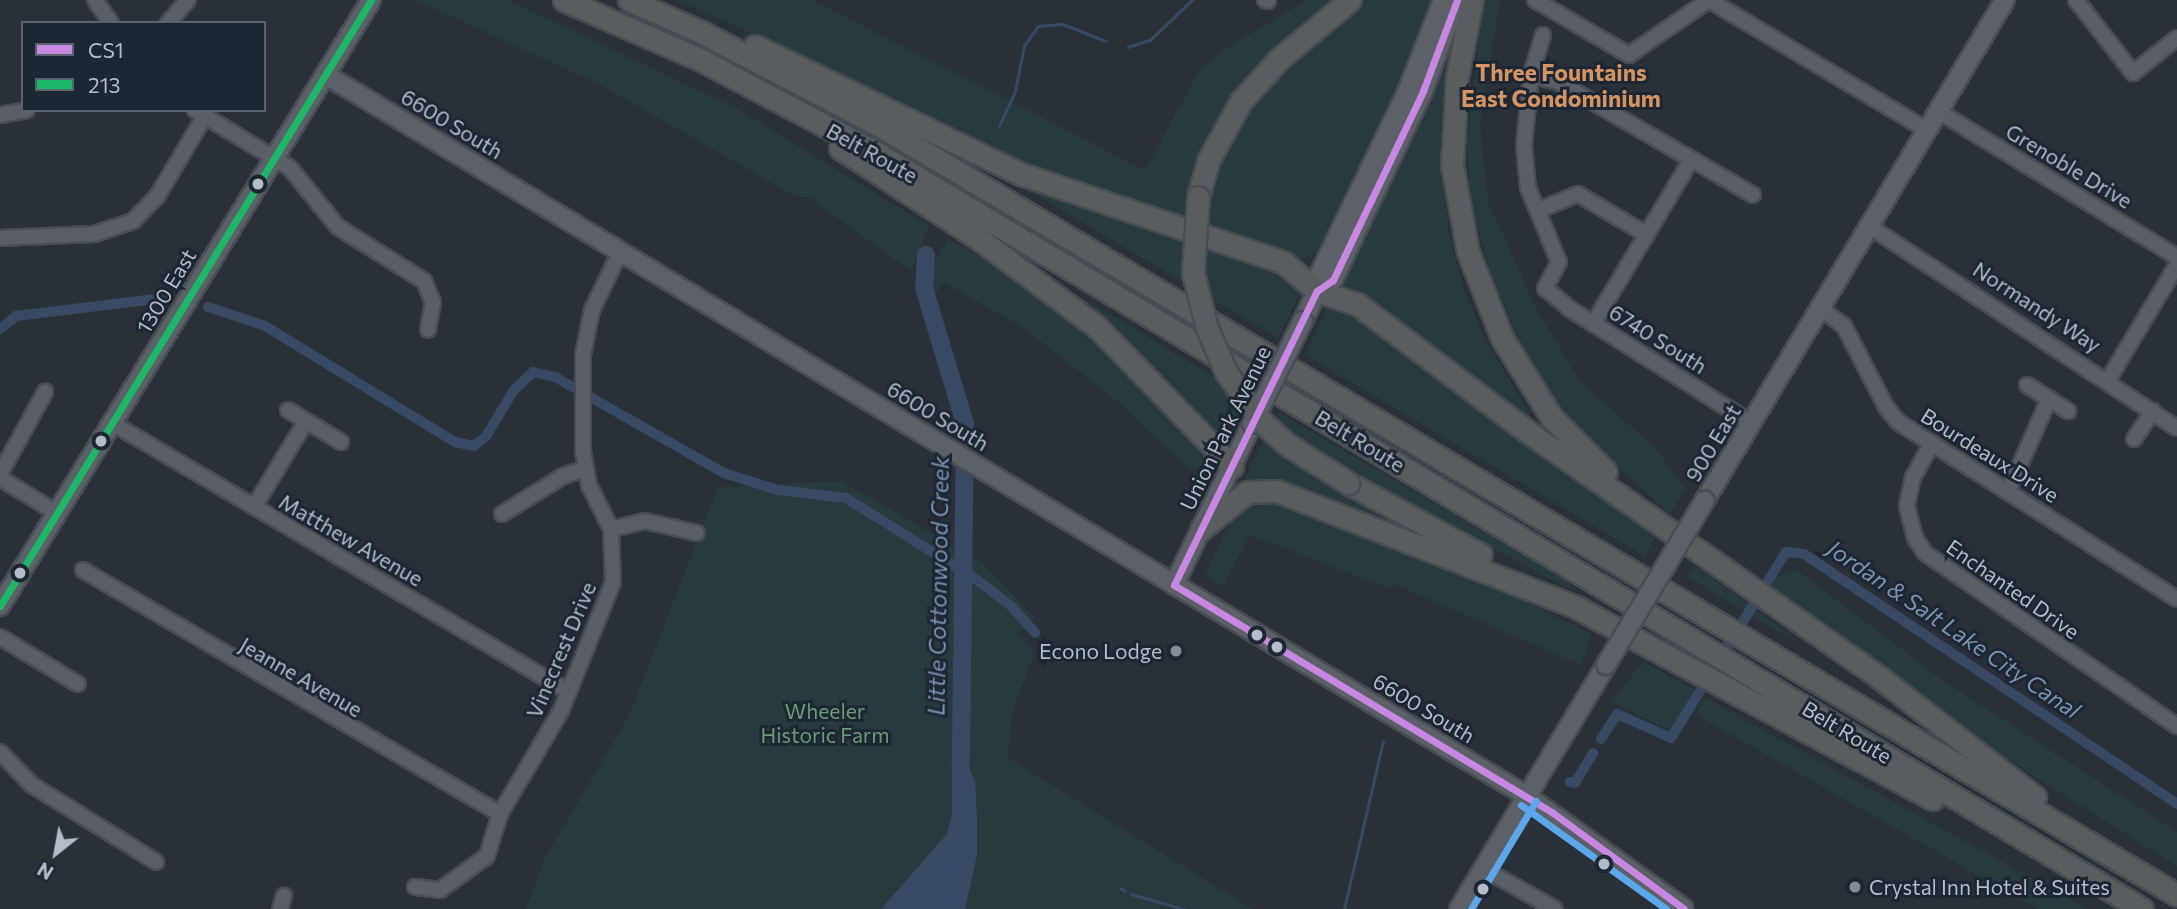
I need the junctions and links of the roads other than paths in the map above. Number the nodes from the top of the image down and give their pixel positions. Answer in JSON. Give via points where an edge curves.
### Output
{"nodes":[{"id":1,"x":95,"y":0,"type":"edge"},
{"id":2,"x":188,"y":0,"type":"edge"},
{"id":3,"x":371,"y":0,"type":"edge"},
{"id":4,"x":564,"y":0,"type":"edge"},
{"id":5,"x":629,"y":0,"type":"edge"},
{"id":6,"x":643,"y":0,"type":"edge"},
{"id":7,"x":1350,"y":0,"type":"edge"},
{"id":8,"x":1443,"y":0,"type":"edge"},
{"id":9,"x":1457,"y":0,"type":"edge"},
{"id":10,"x":1472,"y":0,"type":"edge"},
{"id":11,"x":1535,"y":0,"type":"edge"},
{"id":12,"x":1709,"y":0,"type":"edge"},
{"id":13,"x":2005,"y":0,"type":"edge"},
{"id":14,"x":2076,"y":0,"type":"edge"},
{"id":15,"x":1731,"y":5,"type":"edge"},
{"id":16,"x":110,"y":21,"type":"edge"},
{"id":17,"x":170,"y":21,"type":"edge"},
{"id":18,"x":1543,"y":35,"type":"dead end"},
{"id":19,"x":2177,"y":38,"type":"edge"},
{"id":20,"x":326,"y":75,"type":"junction"},
{"id":21,"x":1531,"y":75,"type":"junction"},
{"id":22,"x":733,"y":77,"type":"junction"},
{"id":23,"x":21,"y":111,"type":"edge"},
{"id":24,"x":1938,"y":111,"type":"junction"},
{"id":25,"x":200,"y":113,"type":"edge"},
{"id":26,"x":0,"y":115,"type":"edge"},
{"id":27,"x":1927,"y":130,"type":"junction"},
{"id":28,"x":274,"y":158,"type":"junction"},
{"id":29,"x":1691,"y":160,"type":"junction"},
{"id":30,"x":1753,"y":195,"type":"dead end"},
{"id":31,"x":1539,"y":210,"type":"junction"},
{"id":32,"x":1869,"y":226,"type":"junction"},
{"id":33,"x":1647,"y":235,"type":"junction"},
{"id":34,"x":0,"y":238,"type":"edge"},
{"id":35,"x":620,"y":252,"type":"junction"},
{"id":36,"x":2177,"y":257,"type":"edge"},
{"id":37,"x":2177,"y":265,"type":"edge"},
{"id":38,"x":1317,"y":291,"type":"junction"},
{"id":39,"x":1820,"y":308,"type":"junction"},
{"id":40,"x":1592,"y":324,"type":"junction"},
{"id":41,"x":428,"y":330,"type":"dead end"},
{"id":42,"x":2108,"y":380,"type":"junction"},
{"id":43,"x":2026,"y":385,"type":"dead end"},
{"id":44,"x":46,"y":392,"type":"dead end"},
{"id":45,"x":2049,"y":398,"type":"junction"},
{"id":46,"x":288,"y":410,"type":"dead end"},
{"id":47,"x":2068,"y":411,"type":"dead end"},
{"id":48,"x":2153,"y":411,"type":"junction"},
{"id":49,"x":306,"y":421,"type":"junction"},
{"id":50,"x":112,"y":423,"type":"junction"},
{"id":51,"x":1751,"y":423,"type":"junction"},
{"id":52,"x":2177,"y":428,"type":"edge"},
{"id":53,"x":2134,"y":439,"type":"dead end"},
{"id":54,"x":341,"y":442,"type":"dead end"},
{"id":55,"x":1932,"y":443,"type":"junction"},
{"id":56,"x":1232,"y":466,"type":"junction"},
{"id":57,"x":585,"y":470,"type":"junction"},
{"id":58,"x":0,"y":476,"type":"edge"},
{"id":59,"x":2008,"y":492,"type":"junction"},
{"id":60,"x":254,"y":507,"type":"junction"},
{"id":61,"x":57,"y":513,"type":"junction"},
{"id":62,"x":502,"y":514,"type":"dead end"},
{"id":63,"x":611,"y":529,"type":"junction"},
{"id":64,"x":1201,"y":529,"type":"junction"},
{"id":65,"x":697,"y":533,"type":"dead end"},
{"id":66,"x":1721,"y":567,"type":"junction"},
{"id":67,"x":83,"y":570,"type":"dead end"},
{"id":68,"x":1174,"y":585,"type":"junction"},
{"id":69,"x":2177,"y":599,"type":"edge"},
{"id":70,"x":0,"y":606,"type":"edge"},
{"id":71,"x":1576,"y":607,"type":"junction"},
{"id":72,"x":0,"y":637,"type":"edge"},
{"id":73,"x":78,"y":684,"type":"dead end"},
{"id":74,"x":569,"y":692,"type":"junction"},
{"id":75,"x":2177,"y":726,"type":"edge"},
{"id":76,"x":3,"y":761,"type":"edge"},
{"id":77,"x":1527,"y":796,"type":"junction"},
{"id":78,"x":500,"y":814,"type":"junction"},
{"id":79,"x":2109,"y":854,"type":"junction"},
{"id":80,"x":156,"y":862,"type":"dead end"},
{"id":81,"x":1484,"y":869,"type":"junction"},
{"id":82,"x":2094,"y":880,"type":"junction"},
{"id":83,"x":415,"y":887,"type":"dead end"},
{"id":84,"x":2177,"y":895,"type":"edge"},
{"id":85,"x":1547,"y":908,"type":"edge"},
{"id":86,"x":1459,"y":909,"type":"edge"},
{"id":87,"x":1684,"y":909,"type":"edge"},
{"id":88,"x":2142,"y":909,"type":"edge"}],
"edges":[{"from":1,"to":16,"type":"street"},
{"from":2,"to":17,"type":"street"},
{"from":3,"to":20,"type":"main road","name":"1300 East"},
{"from":4,"to":22,"type":"highway","name":"Belt Route"},
{"from":5,"to":79,"type":"highway","name":"Belt Route","via":[[703,33],[882,127]]},
{"from":6,"to":38,"type":"highway","via":[[785,59],[1021,174],[1283,262]]},
{"from":7,"to":71,"type":"highway","bridge":true,"via":[[1279,59],[1241,101],[1208,161],[1198,197],[1193,273],[1207,328],[1226,372],[1262,422],[1285,443],[1348,483]]},
{"from":8,"to":38,"type":"main road","name":"Union Park Avenue","via":[[1407,92],[1319,275]]},
{"from":9,"to":38,"type":"main road","name":"Union Park Avenue","via":[[1423,90],[1333,280]]},
{"from":10,"to":66,"type":"highway","via":[[1457,77],[1452,165],[1468,252],[1502,338],[1552,418],[1585,454]]},
{"from":11,"to":12,"type":"street","via":[[1629,55]]},
{"from":12,"to":15,"type":"street"},
{"from":13,"to":24,"type":"main road","name":"900 East"},
{"from":14,"to":19,"type":"street","via":[[2133,73]]},
{"from":15,"to":27,"type":"street"},
{"from":18,"to":21,"type":"street"},
{"from":20,"to":28,"type":"main road","name":"1300 East"},
{"from":20,"to":35,"type":"main road","name":"6600 South"},
{"from":21,"to":29,"type":"street","via":[[1560,83]]},
{"from":21,"to":31,"type":"street","via":[[1525,174]]},
{"from":22,"to":56,"type":"highway","via":[[982,241],[1097,327]]},
{"from":22,"to":82,"type":"highway","name":"Belt Route","via":[[892,162]]},
{"from":23,"to":26,"type":"street"},
{"from":24,"to":27,"type":"main road","name":"900 East"},
{"from":24,"to":36,"type":"street","name":"Grenoble Drive"},
{"from":25,"to":28,"type":"street"},
{"from":25,"to":34,"type":"street","via":[[158,195],[133,221],[94,234]]},
{"from":27,"to":32,"type":"main road","name":"900 East"},
{"from":28,"to":41,"type":"street","via":[[306,184],[338,227],[424,281],[432,297]]},
{"from":28,"to":50,"type":"main road","name":"1300 East"},
{"from":29,"to":30,"type":"street"},
{"from":29,"to":33,"type":"street"},
{"from":31,"to":33,"type":"street","via":[[1578,194]]},
{"from":31,"to":40,"type":"street","name":"6740 South","via":[[1559,262],[1545,288]]},
{"from":32,"to":39,"type":"main road","name":"900 East"},
{"from":32,"to":42,"type":"street","name":"Normandy Way"},
{"from":33,"to":40,"type":"street"},
{"from":35,"to":57,"type":"street","name":"Vinecrest Drive","via":[[592,310],[585,338]]},
{"from":35,"to":68,"type":"main road","name":"6600 South"},
{"from":37,"to":42,"type":"street"},
{"from":38,"to":56,"type":"main road","name":"Union Park Avenue","bridge":true},
{"from":38,"to":66,"type":"highway","via":[[1357,304]]},
{"from":39,"to":51,"type":"main road","name":"900 East"},
{"from":39,"to":55,"type":"street","name":"Bourdeaux Drive","via":[[1844,326],[1891,416]]},
{"from":40,"to":51,"type":"street","name":"6740 South"},
{"from":42,"to":48,"type":"street","name":"Normandy Way"},
{"from":43,"to":45,"type":"street"},
{"from":44,"to":58,"type":"street"},
{"from":45,"to":47,"type":"street"},
{"from":45,"to":59,"type":"street"},
{"from":46,"to":49,"type":"street"},
{"from":48,"to":52,"type":"street","name":"Normandy Way"},
{"from":48,"to":53,"type":"street"},
{"from":49,"to":54,"type":"street"},
{"from":49,"to":60,"type":"street"},
{"from":50,"to":60,"type":"street","name":"Matthew Avenue"},
{"from":50,"to":61,"type":"main road","name":"1300 East"},
{"from":51,"to":77,"type":"main road","name":"900 East","bridge":true},
{"from":55,"to":59,"type":"street","name":"Bourdeaux Drive"},
{"from":55,"to":75,"type":"street","name":"Enchanted Drive","via":[[1913,477],[1907,506],[1915,538],[1925,553]]},
{"from":56,"to":64,"type":"main road","name":"Union Park Avenue"},
{"from":57,"to":62,"type":"street","via":[[563,477]]},
{"from":57,"to":63,"type":"street","name":"Vinecrest Drive"},
{"from":58,"to":61,"type":"street"},
{"from":59,"to":69,"type":"street","name":"Bourdeaux Drive"},
{"from":60,"to":74,"type":"street","name":"Matthew Avenue"},
{"from":61,"to":70,"type":"main road","name":"1300 East"},
{"from":63,"to":65,"type":"street","via":[[645,521]]},
{"from":63,"to":74,"type":"street","name":"Vinecrest Drive","via":[[613,582]]},
{"from":64,"to":68,"type":"main road","name":"Union Park Avenue"},
{"from":64,"to":71,"type":"highway","via":[[1232,501],[1256,488],[1266,489]]},
{"from":66,"to":79,"type":"highway","via":[[1879,677]]},
{"from":67,"to":78,"type":"street","name":"Jeanne Avenue"},
{"from":68,"to":77,"type":"main road","name":"6600 South"},
{"from":71,"to":82,"type":"highway","via":[[1874,769]]},
{"from":72,"to":73,"type":"street"},
{"from":74,"to":78,"type":"street","name":"Vinecrest Drive"},
{"from":76,"to":80,"type":"street","via":[[38,789]]},
{"from":77,"to":81,"type":"main road","name":"900 East"},
{"from":77,"to":87,"type":"main road","name":"6600 South"},
{"from":78,"to":83,"type":"street","name":"Vinecrest Drive","via":[[483,860],[440,890]]},
{"from":79,"to":84,"type":"highway","name":"Belt Route"},
{"from":81,"to":85,"type":"street"},
{"from":81,"to":86,"type":"main road","name":"900 East"},
{"from":82,"to":88,"type":"highway","name":"Belt Route"}]}
